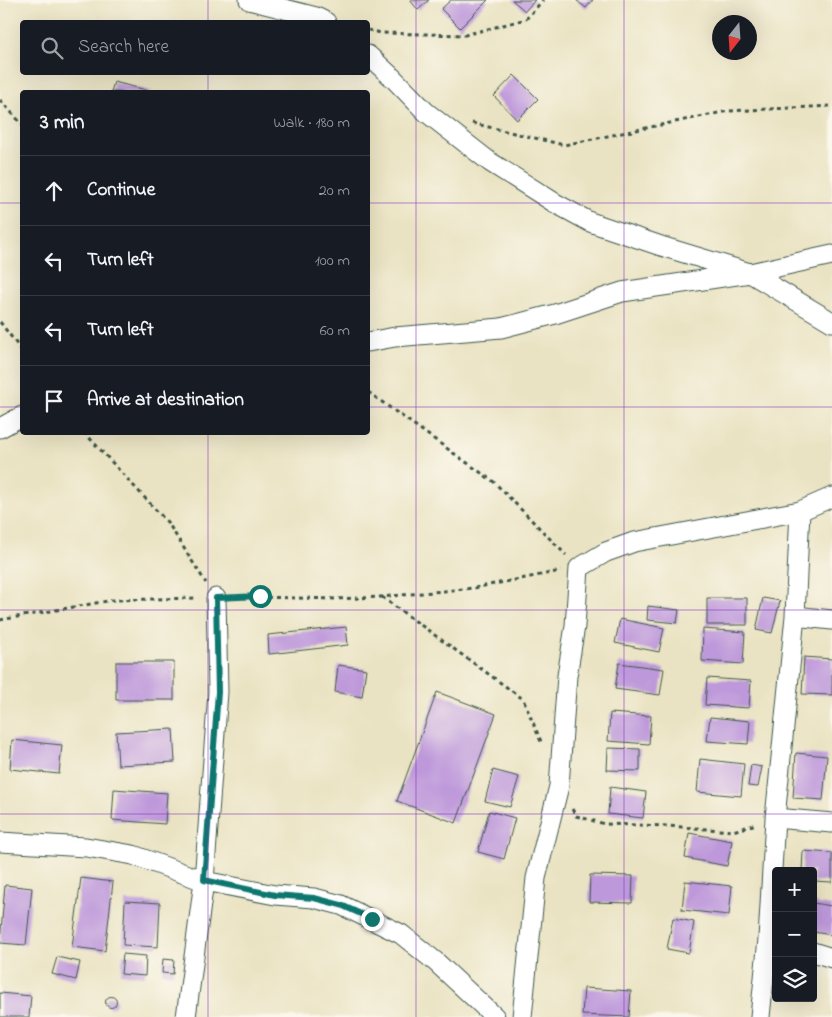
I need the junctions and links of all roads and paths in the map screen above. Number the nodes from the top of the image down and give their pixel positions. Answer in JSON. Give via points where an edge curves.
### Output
{"nodes":[{"id":1,"x":249,"y":0,"type":"edge"},
{"id":2,"x":543,"y":0,"type":"edge"},
{"id":3,"x":322,"y":20,"type":"edge"},
{"id":4,"x":370,"y":30,"type":"edge"},
{"id":5,"x":370,"y":56,"type":"edge"},
{"id":6,"x":0,"y":100,"type":"edge"},
{"id":7,"x":832,"y":106,"type":"edge"},
{"id":8,"x":462,"y":121,"type":"dead end"},
{"id":9,"x":20,"y":122,"type":"edge"},
{"id":10,"x":832,"y":255,"type":"edge"},
{"id":11,"x":750,"y":273,"type":"junction"},
{"id":12,"x":0,"y":322,"type":"edge"},
{"id":13,"x":832,"y":322,"type":"edge"},
{"id":14,"x":370,"y":342,"type":"edge"},
{"id":15,"x":20,"y":348,"type":"edge"},
{"id":16,"x":370,"y":393,"type":"edge"},
{"id":17,"x":20,"y":417,"type":"edge"},
{"id":18,"x":0,"y":428,"type":"edge"},
{"id":19,"x":87,"y":435,"type":"edge"},
{"id":20,"x":832,"y":497,"type":"edge"},
{"id":21,"x":800,"y":511,"type":"junction"},
{"id":22,"x":579,"y":568,"type":"junction"},
{"id":23,"x":216,"y":598,"type":"junction"},
{"id":24,"x":795,"y":616,"type":"junction"},
{"id":25,"x":0,"y":620,"type":"edge"},
{"id":26,"x":832,"y":620,"type":"edge"},
{"id":27,"x":775,"y":818,"type":"junction"},
{"id":28,"x":832,"y":823,"type":"edge"},
{"id":29,"x":0,"y":842,"type":"edge"},
{"id":30,"x":204,"y":880,"type":"junction"},
{"id":31,"x":773,"y":912,"type":"edge"},
{"id":32,"x":772,"y":940,"type":"edge"},
{"id":33,"x":817,"y":953,"type":"edge"},
{"id":34,"x":832,"y":958,"type":"edge"},
{"id":35,"x":186,"y":1017,"type":"edge"},
{"id":36,"x":495,"y":1017,"type":"edge"},
{"id":37,"x":522,"y":1017,"type":"edge"},
{"id":38,"x":760,"y":1017,"type":"edge"}],
"edges":[{"from":1,"to":3,"type":"street"},
{"from":2,"to":4,"type":"path","via":[[526,19],[465,35]]},
{"from":5,"to":11,"type":"street","via":[[426,112],[490,162],[555,203],[590,222]]},
{"from":6,"to":9,"type":"path"},
{"from":7,"to":8,"type":"path","via":[[728,111],[564,145]]},
{"from":10,"to":11,"type":"street"},
{"from":11,"to":13,"type":"street"},
{"from":11,"to":14,"type":"street","via":[[622,292],[501,328]]},
{"from":12,"to":15,"type":"path"},
{"from":16,"to":22,"type":"path","via":[[494,482]]},
{"from":17,"to":18,"type":"street"},
{"from":19,"to":23,"type":"path","via":[[168,523]]},
{"from":20,"to":21,"type":"street"},
{"from":21,"to":22,"type":"street","via":[[634,542],[606,552]]},
{"from":21,"to":24,"type":"street"},
{"from":22,"to":23,"type":"path","via":[[474,588],[381,597]]},
{"from":22,"to":37,"type":"street","via":[[559,786],[536,878]]},
{"from":23,"to":25,"type":"path","via":[[112,600]]},
{"from":23,"to":30,"type":"street","via":[[218,692]]},
{"from":24,"to":26,"type":"street"},
{"from":24,"to":27,"type":"street"},
{"from":27,"to":28,"type":"street"},
{"from":27,"to":31,"type":"street"},
{"from":29,"to":30,"type":"street","via":[[86,847],[133,855]]},
{"from":30,"to":35,"type":"street"},
{"from":30,"to":36,"type":"street","via":[[275,895],[314,898],[341,905],[372,919],[401,934]]},
{"from":32,"to":38,"type":"street"},
{"from":33,"to":34,"type":"street"}]}
